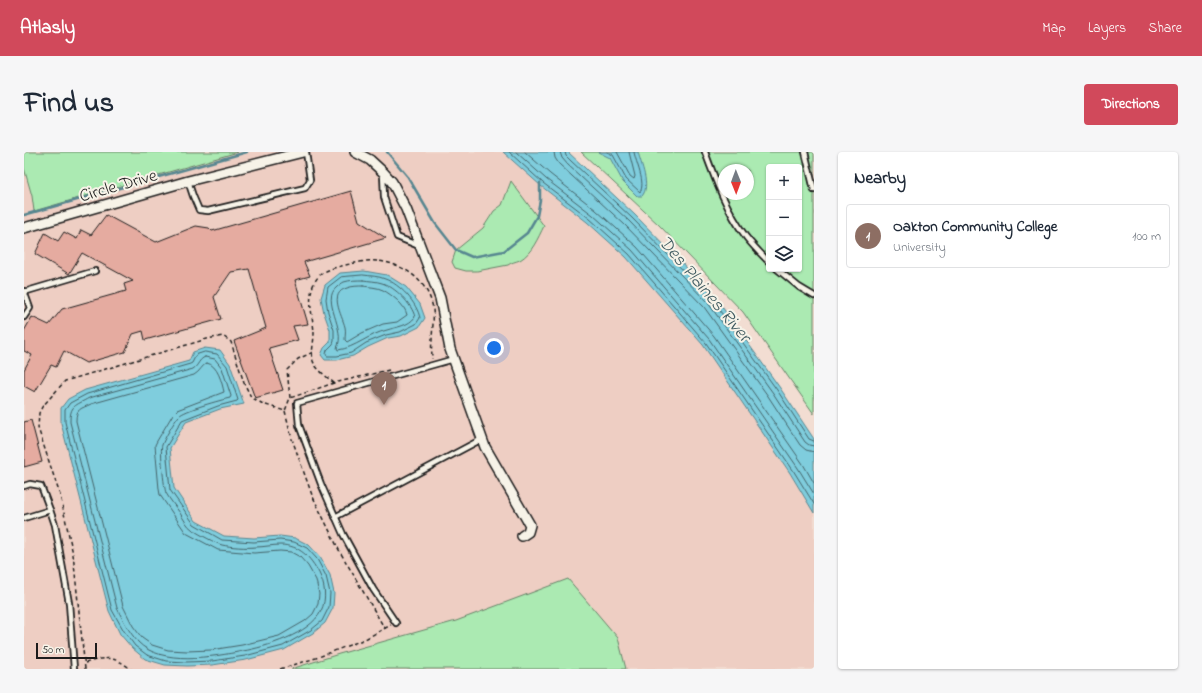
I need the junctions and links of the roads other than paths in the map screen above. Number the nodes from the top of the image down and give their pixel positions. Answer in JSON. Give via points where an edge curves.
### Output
{"nodes":[{"id":1,"x":304,"y":152,"type":"edge"},
{"id":2,"x":355,"y":152,"type":"edge"},
{"id":3,"x":705,"y":152,"type":"edge"},
{"id":4,"x":805,"y":152,"type":"edge"},
{"id":5,"x":290,"y":154,"type":"edge"},
{"id":6,"x":383,"y":172,"type":"junction"},
{"id":7,"x":188,"y":181,"type":"junction"},
{"id":8,"x":814,"y":190,"type":"edge"},
{"id":9,"x":24,"y":228,"type":"edge"},
{"id":10,"x":420,"y":246,"type":"junction"},
{"id":11,"x":766,"y":259,"type":"edge"},
{"id":12,"x":95,"y":271,"type":"dead end"},
{"id":13,"x":781,"y":272,"type":"edge"},
{"id":14,"x":24,"y":291,"type":"edge"},
{"id":15,"x":814,"y":296,"type":"edge"},
{"id":16,"x":24,"y":317,"type":"edge"},
{"id":17,"x":454,"y":359,"type":"junction"},
{"id":18,"x":482,"y":439,"type":"junction"},
{"id":19,"x":24,"y":486,"type":"edge"},
{"id":20,"x":50,"y":510,"type":"junction"},
{"id":21,"x":336,"y":517,"type":"junction"},
{"id":22,"x":24,"y":518,"type":"edge"},
{"id":23,"x":522,"y":536,"type":"dead end"},
{"id":24,"x":396,"y":623,"type":"road end"},
{"id":25,"x":74,"y":669,"type":"edge"}],
"edges":[{"from":1,"to":5,"type":"street","name":"Circle Drive"},
{"from":1,"to":7,"type":"lane","via":[[310,180],[305,188],[208,211],[199,210]]},
{"from":2,"to":6,"type":"street","via":[[370,160]]},
{"from":3,"to":11,"type":"lane","via":[[731,215],[747,239]]},
{"from":4,"to":8,"type":"lane"},
{"from":5,"to":7,"type":"street","name":"Circle Drive"},
{"from":6,"to":10,"type":"street","via":[[392,182],[406,209]]},
{"from":6,"to":10,"type":"lane","via":[[384,196],[397,237]]},
{"from":7,"to":9,"type":"street","name":"Circle Drive"},
{"from":10,"to":17,"type":"street","via":[[440,298]]},
{"from":12,"to":14,"type":"lane"},
{"from":13,"to":15,"type":"lane"},
{"from":14,"to":16,"type":"lane","via":[[30,308]]},
{"from":17,"to":18,"type":"street"},
{"from":17,"to":21,"type":"lane","via":[[297,403],[299,425]]},
{"from":18,"to":21,"type":"lane"},
{"from":18,"to":23,"type":"street","via":[[530,525],[528,532]]},
{"from":19,"to":20,"type":"lane","via":[[41,486]]},
{"from":20,"to":22,"type":"lane"},
{"from":20,"to":25,"type":"lane","via":[[69,603]]},
{"from":21,"to":24,"type":"lane","via":[[374,589]]}]}
